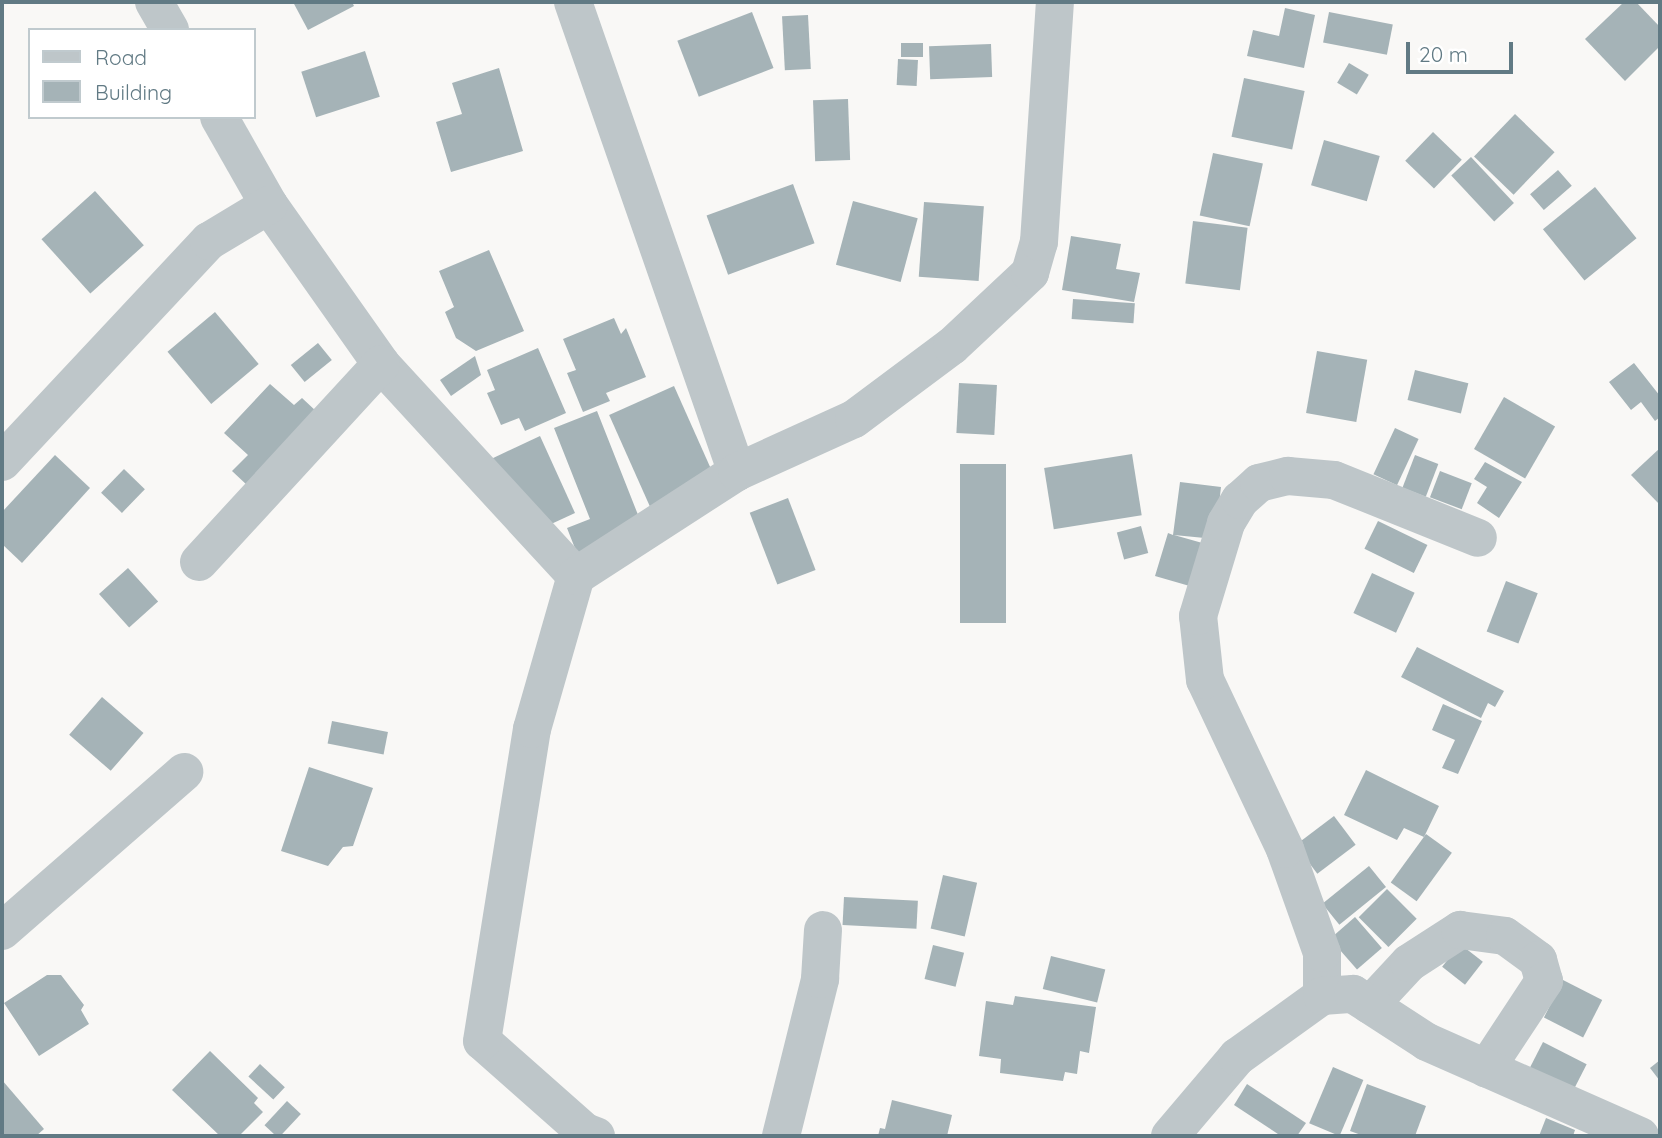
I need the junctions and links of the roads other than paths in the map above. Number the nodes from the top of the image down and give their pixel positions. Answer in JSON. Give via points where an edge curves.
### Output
{"nodes":[{"id":1,"x":154,"y":2,"type":"edge"},
{"id":2,"x":573,"y":2,"type":"edge"},
{"id":3,"x":1055,"y":2,"type":"edge"},
{"id":4,"x":169,"y":28,"type":"edge"},
{"id":5,"x":220,"y":119,"type":"edge"},
{"id":6,"x":269,"y":205,"type":"junction"},
{"id":7,"x":381,"y":364,"type":"junction"},
{"id":8,"x":2,"y":462,"type":"edge"},
{"id":9,"x":737,"y":472,"type":"junction"},
{"id":10,"x":1478,"y":538,"type":"dead end"},
{"id":11,"x":199,"y":562,"type":"dead end"},
{"id":12,"x":576,"y":576,"type":"junction"},
{"id":13,"x":184,"y":772,"type":"dead end"},
{"id":14,"x":2,"y":930,"type":"edge"},
{"id":15,"x":823,"y":930,"type":"dead end"},
{"id":16,"x":1322,"y":996,"type":"junction"},
{"id":17,"x":1370,"y":1005,"type":"junction"},
{"id":18,"x":1486,"y":1069,"type":"junction"},
{"id":19,"x":588,"y":1135,"type":"edge"},
{"id":20,"x":781,"y":1136,"type":"edge"},
{"id":21,"x":1170,"y":1136,"type":"edge"},
{"id":22,"x":1640,"y":1136,"type":"edge"}],
"edges":[{"from":1,"to":4,"type":"street"},
{"from":2,"to":9,"type":"street"},
{"from":3,"to":9,"type":"street","via":[[1039,242],[1030,273],[952,346],[854,419]]},
{"from":5,"to":6,"type":"street"},
{"from":6,"to":7,"type":"street"},
{"from":6,"to":8,"type":"street","via":[[209,241]]},
{"from":7,"to":11,"type":"street"},
{"from":7,"to":12,"type":"street"},
{"from":9,"to":12,"type":"street"},
{"from":10,"to":16,"type":"street","via":[[1334,480],[1288,476],[1259,483],[1240,500],[1226,523],[1198,616],[1205,680],[1284,849],[1322,953]]},
{"from":12,"to":19,"type":"street","via":[[532,729],[482,1041]]},
{"from":13,"to":14,"type":"street"},
{"from":15,"to":20,"type":"street","via":[[820,979]]},
{"from":16,"to":17,"type":"street","via":[[1353,994]]},
{"from":16,"to":21,"type":"street","via":[[1237,1057]]},
{"from":17,"to":18,"type":"street","via":[[1427,1042]]},
{"from":17,"to":18,"type":"street","via":[[1409,964],[1460,930],[1506,936],[1538,960],[1544,981]]},
{"from":18,"to":22,"type":"street"}]}
